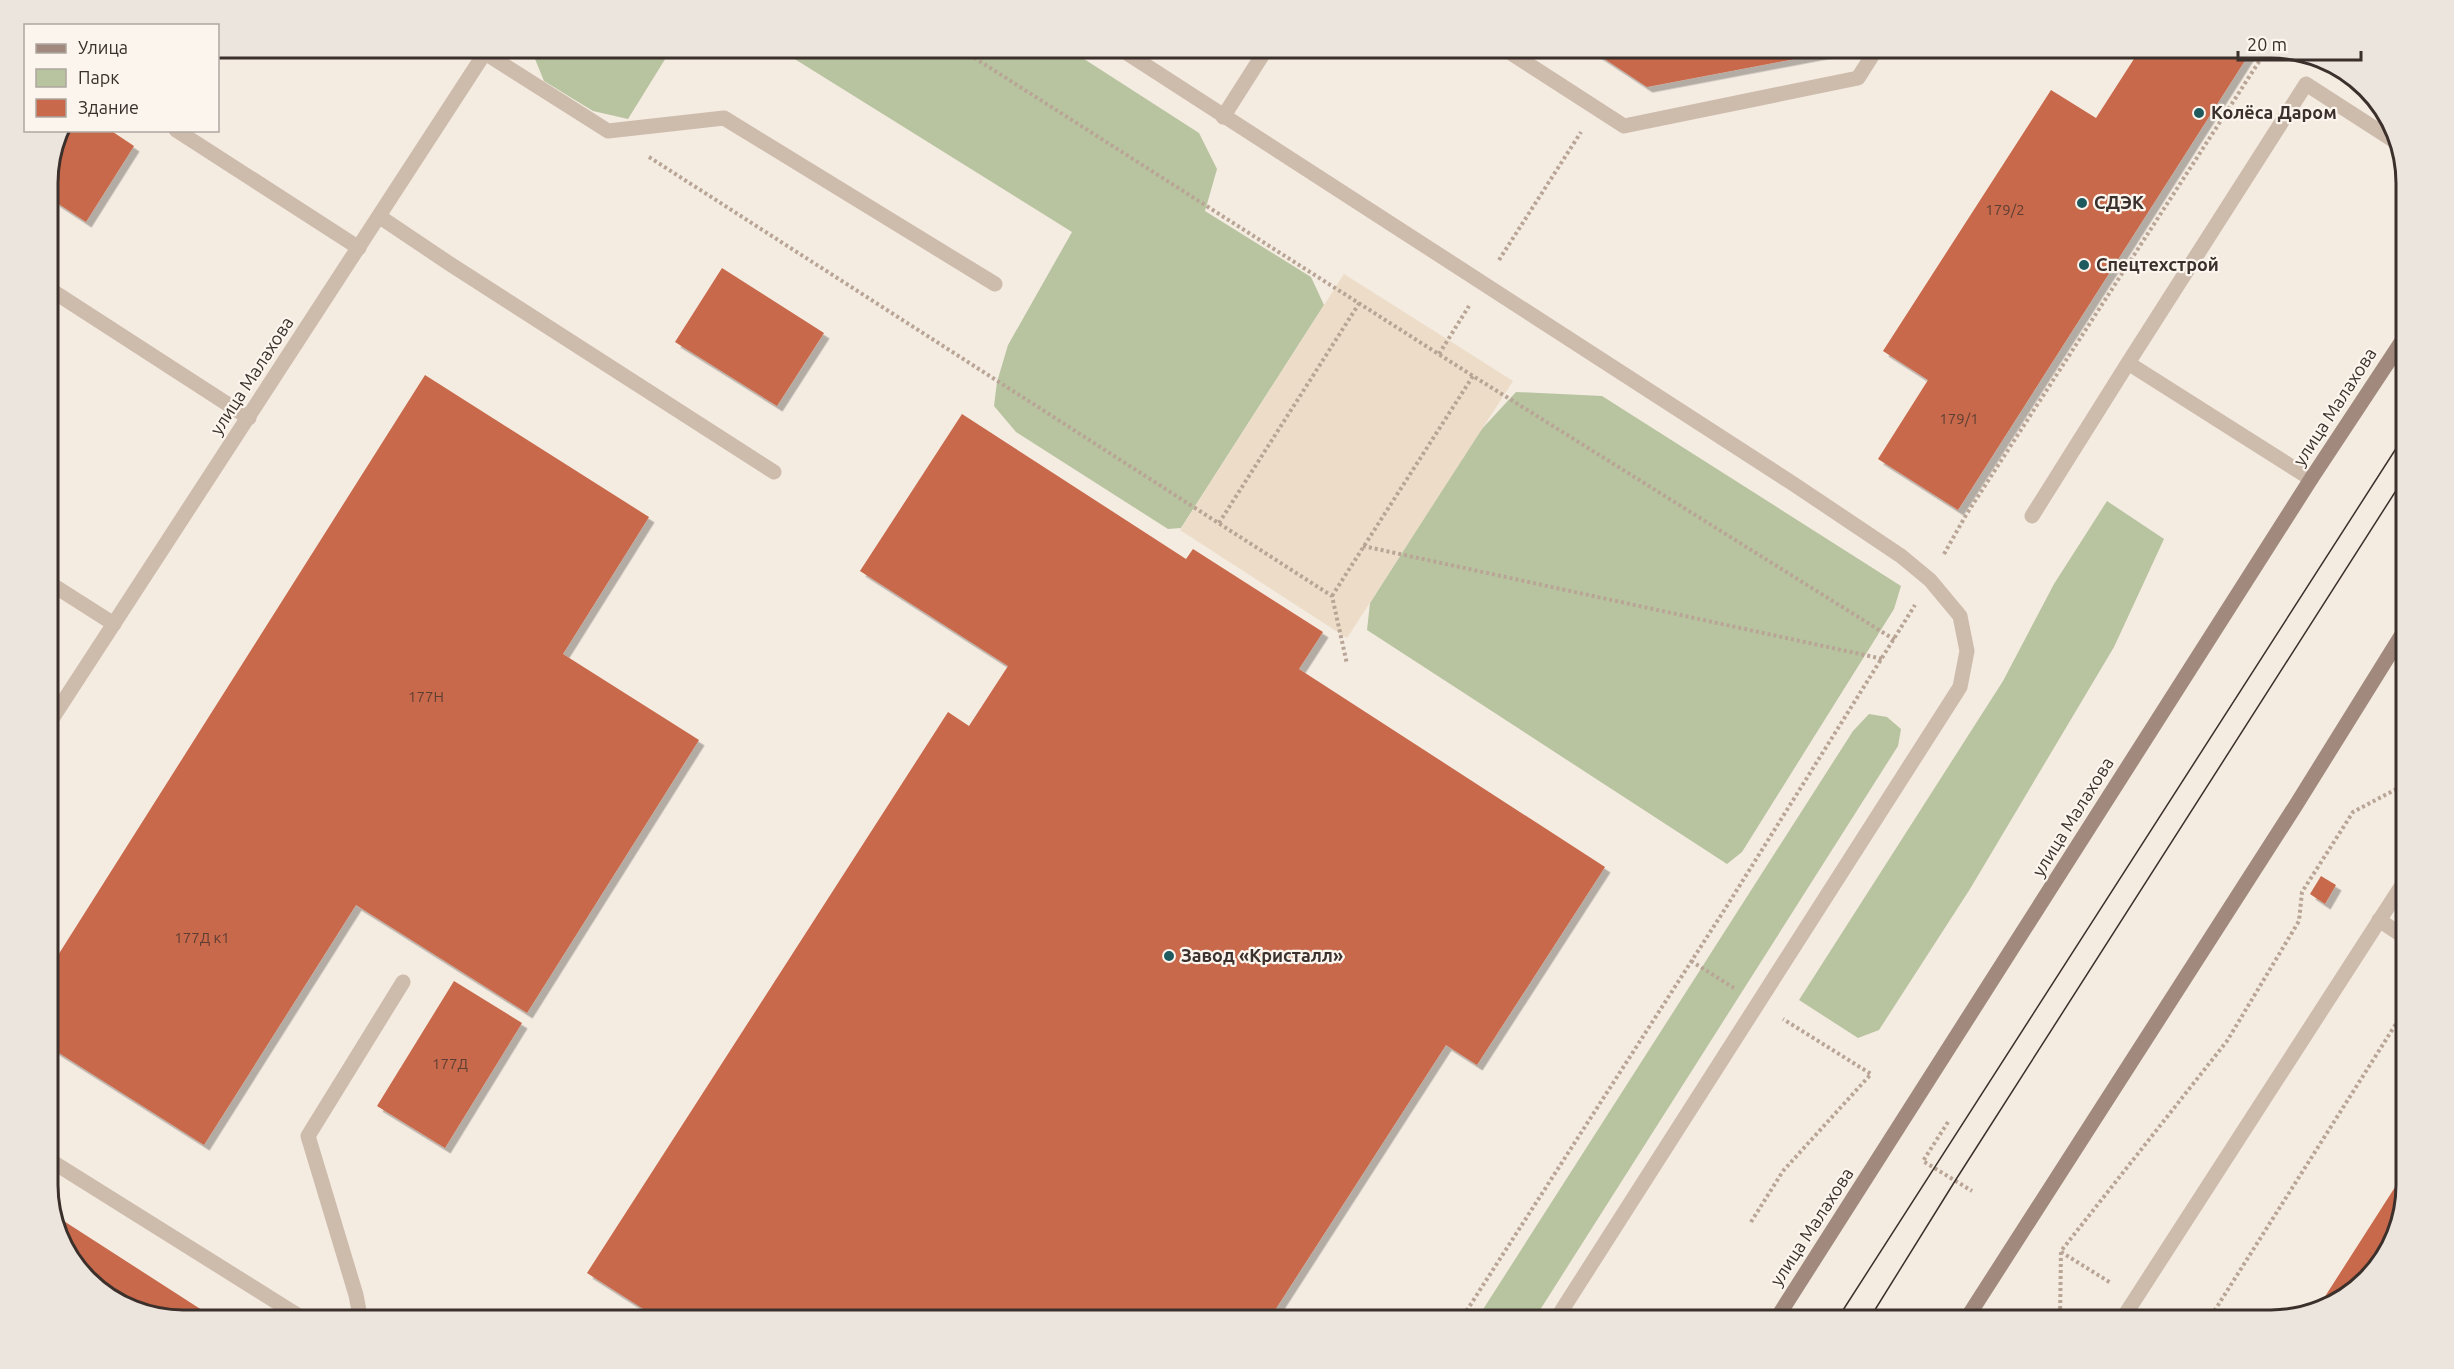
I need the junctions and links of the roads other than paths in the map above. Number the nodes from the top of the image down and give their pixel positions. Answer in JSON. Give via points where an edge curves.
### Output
{"nodes":[{"id":1,"x":1260,"y":58,"type":"edge"},
{"id":2,"x":1519,"y":58,"type":"edge"},
{"id":3,"x":1871,"y":58,"type":"edge"},
{"id":4,"x":481,"y":59,"type":"edge"},
{"id":5,"x":498,"y":59,"type":"edge"},
{"id":6,"x":1135,"y":59,"type":"edge"},
{"id":7,"x":1223,"y":117,"type":"junction"},
{"id":8,"x":179,"y":132,"type":"edge"},
{"id":9,"x":2386,"y":136,"type":"edge"},
{"id":10,"x":380,"y":217,"type":"junction"},
{"id":11,"x":359,"y":249,"type":"junction"},
{"id":12,"x":995,"y":284,"type":"dead end"},
{"id":13,"x":59,"y":295,"type":"edge"},
{"id":14,"x":2395,"y":351,"type":"edge"},
{"id":15,"x":2128,"y":363,"type":"junction"},
{"id":16,"x":249,"y":418,"type":"junction"},
{"id":17,"x":774,"y":472,"type":"dead end"},
{"id":18,"x":2311,"y":479,"type":"junction"},
{"id":19,"x":2032,"y":516,"type":"dead end"},
{"id":20,"x":59,"y":589,"type":"edge"},
{"id":21,"x":114,"y":624,"type":"junction"},
{"id":22,"x":2395,"y":645,"type":"edge"},
{"id":23,"x":59,"y":708,"type":"edge"},
{"id":24,"x":2396,"y":895,"type":"edge"},
{"id":25,"x":2379,"y":920,"type":"junction"},
{"id":26,"x":2396,"y":931,"type":"edge"},
{"id":27,"x":403,"y":982,"type":"dead end"},
{"id":28,"x":59,"y":1166,"type":"edge"},
{"id":29,"x":289,"y":1310,"type":"edge"},
{"id":30,"x":359,"y":1310,"type":"edge"},
{"id":31,"x":1562,"y":1310,"type":"edge"},
{"id":32,"x":1782,"y":1310,"type":"edge"},
{"id":33,"x":1972,"y":1310,"type":"edge"},
{"id":34,"x":2128,"y":1310,"type":"edge"}],
"edges":[{"from":1,"to":7,"type":"street"},
{"from":2,"to":3,"type":"street","via":[[1624,126],[1858,78]]},
{"from":4,"to":10,"type":"street","name":"улица Малахова"},
{"from":5,"to":12,"type":"street","via":[[608,131],[724,118]]},
{"from":6,"to":7,"type":"street"},
{"from":7,"to":31,"type":"street","via":[[1901,556],[1930,580],[1960,616],[1967,651],[1960,687]]},
{"from":8,"to":11,"type":"street"},
{"from":9,"to":15,"type":"street","via":[[2306,84]]},
{"from":10,"to":11,"type":"street","name":"улица Малахова"},
{"from":10,"to":17,"type":"street"},
{"from":11,"to":16,"type":"street","name":"улица Малахова"},
{"from":13,"to":16,"type":"street"},
{"from":14,"to":18,"type":"main road","name":"улица Малахова"},
{"from":15,"to":18,"type":"street"},
{"from":15,"to":19,"type":"street"},
{"from":16,"to":21,"type":"street","name":"улица Малахова"},
{"from":18,"to":32,"type":"main road","name":"улица Малахова"},
{"from":20,"to":21,"type":"street"},
{"from":21,"to":23,"type":"street","name":"улица Малахова"},
{"from":22,"to":33,"type":"main road"},
{"from":24,"to":25,"type":"street"},
{"from":25,"to":26,"type":"street"},
{"from":25,"to":34,"type":"street"},
{"from":27,"to":30,"type":"street","via":[[308,1136]]},
{"from":28,"to":29,"type":"street"}]}
